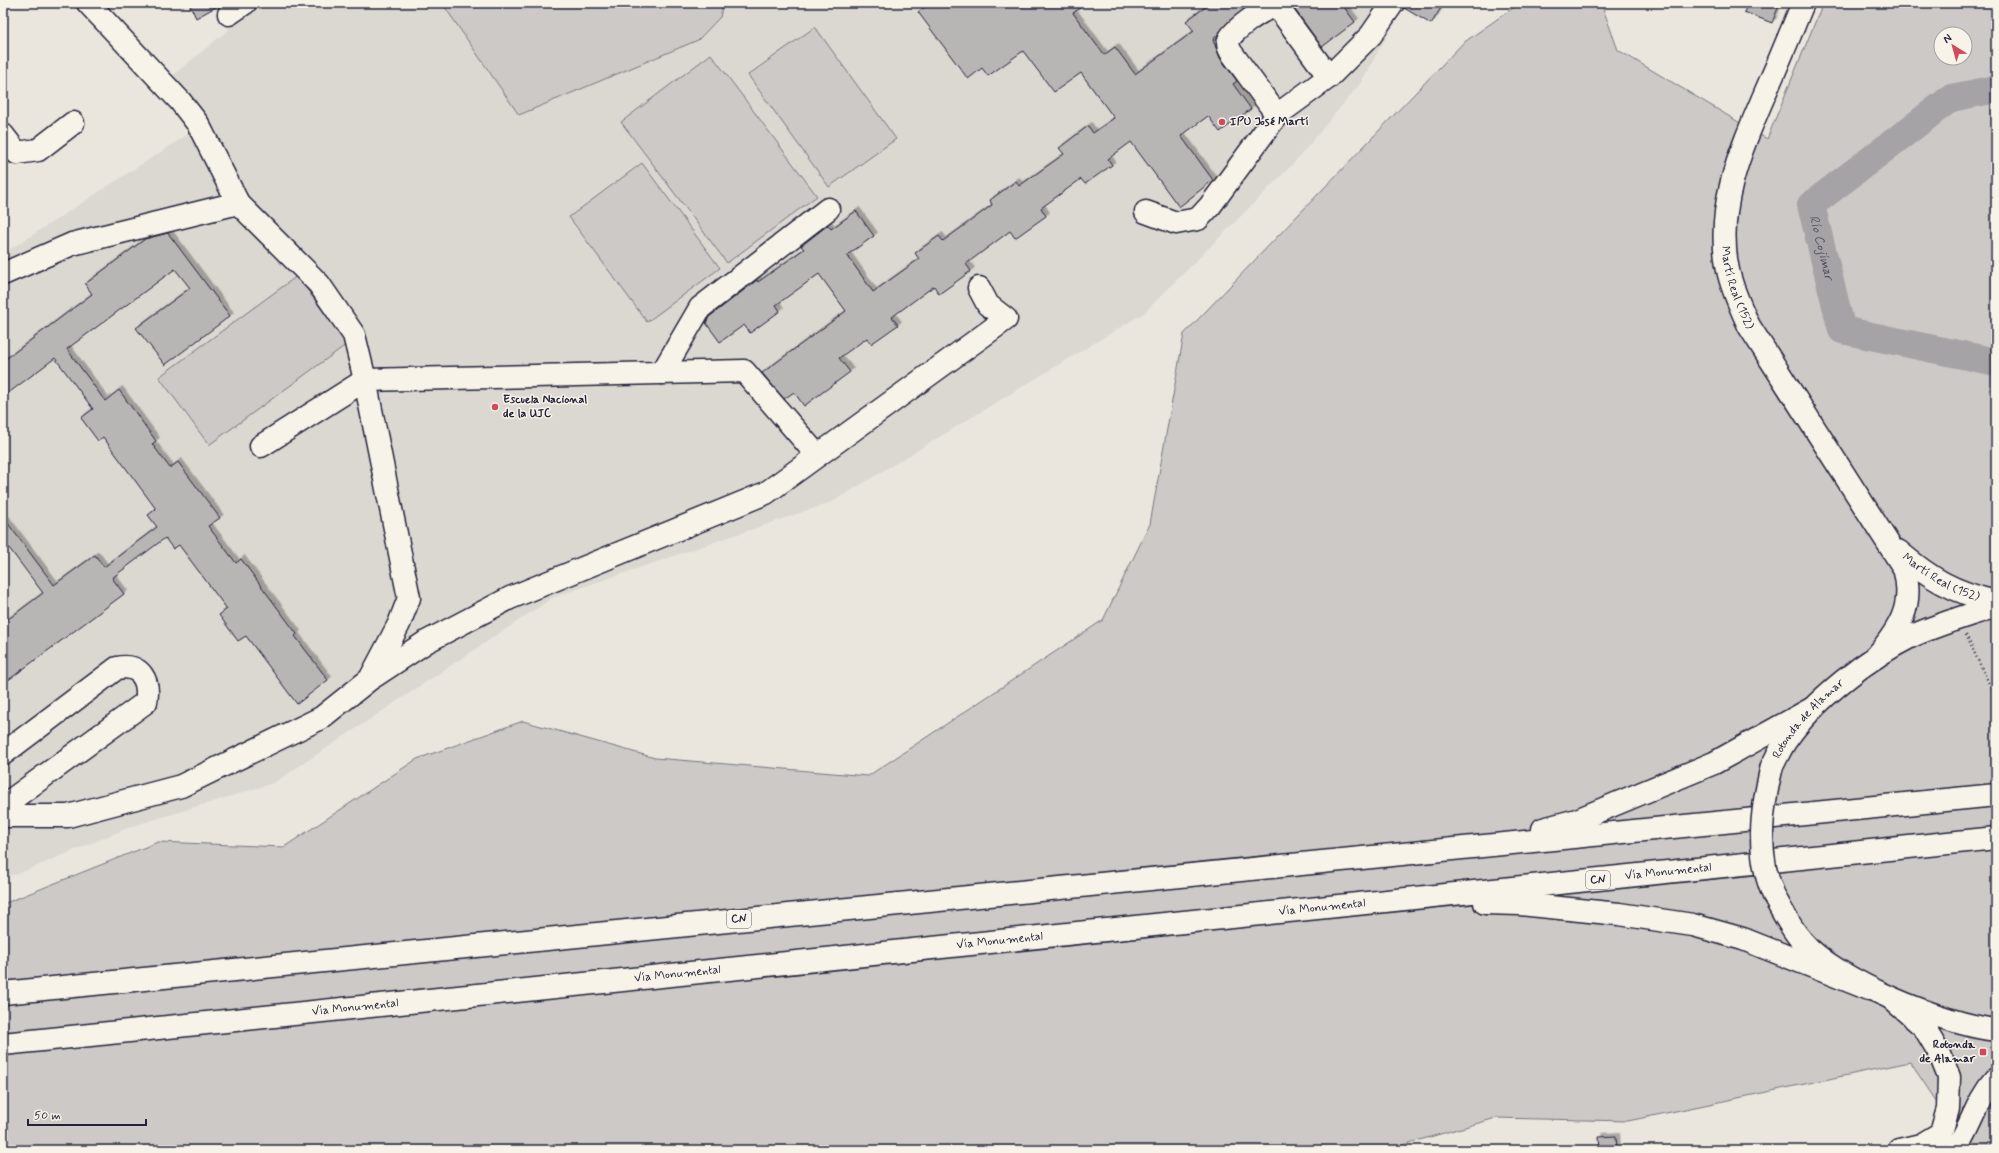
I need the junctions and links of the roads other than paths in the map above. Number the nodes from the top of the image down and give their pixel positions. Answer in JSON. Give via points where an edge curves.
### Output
{"nodes":[{"id":1,"x":88,"y":3,"type":"edge"},
{"id":2,"x":1393,"y":3,"type":"edge"},
{"id":3,"x":1803,"y":3,"type":"edge"},
{"id":4,"x":1329,"y":77,"type":"junction"},
{"id":5,"x":1277,"y":115,"type":"junction"},
{"id":6,"x":73,"y":122,"type":"dead end"},
{"id":7,"x":3,"y":135,"type":"edge"},
{"id":8,"x":238,"y":203,"type":"junction"},
{"id":9,"x":828,"y":209,"type":"dead end"},
{"id":10,"x":1146,"y":212,"type":"dead end"},
{"id":11,"x":3,"y":274,"type":"edge"},
{"id":12,"x":979,"y":288,"type":"dead end"},
{"id":13,"x":662,"y":373,"type":"junction"},
{"id":14,"x":365,"y":380,"type":"junction"},
{"id":15,"x":261,"y":446,"type":"dead end"},
{"id":16,"x":817,"y":455,"type":"junction"},
{"id":17,"x":1890,"y":544,"type":"junction"},
{"id":18,"x":1996,"y":602,"type":"edge"},
{"id":19,"x":1996,"y":606,"type":"edge"},
{"id":20,"x":1876,"y":656,"type":"junction"},
{"id":21,"x":370,"y":679,"type":"junction"},
{"id":22,"x":1813,"y":708,"type":"junction"},
{"id":23,"x":3,"y":754,"type":"edge"},
{"id":24,"x":1996,"y":795,"type":"edge"},
{"id":25,"x":3,"y":806,"type":"edge"},
{"id":26,"x":3,"y":816,"type":"edge"},
{"id":27,"x":1996,"y":838,"type":"edge"},
{"id":28,"x":1476,"y":846,"type":"junction"},
{"id":29,"x":1410,"y":900,"type":"junction"},
{"id":30,"x":5,"y":992,"type":"edge"},
{"id":31,"x":1878,"y":992,"type":"junction"},
{"id":32,"x":1996,"y":1030,"type":"edge"},
{"id":33,"x":3,"y":1044,"type":"edge"},
{"id":34,"x":1996,"y":1078,"type":"edge"},
{"id":35,"x":1899,"y":1150,"type":"edge"},
{"id":36,"x":1955,"y":1150,"type":"edge"}],
"edges":[{"from":1,"to":8,"type":"main road","via":[[180,101],[198,124]]},
{"from":2,"to":4,"type":"main road","via":[[1371,35]]},
{"from":3,"to":17,"type":"main road","name":"Martí Real (152)","via":[[1741,152],[1729,191],[1724,226],[1728,269],[1736,300],[1749,326]]},
{"from":4,"to":5,"type":"main road"},
{"from":4,"to":5,"type":"main road","via":[[1277,9],[1270,8],[1250,20],[1233,33],[1228,45]]},
{"from":5,"to":10,"type":"main road","via":[[1198,219],[1176,223]]},
{"from":6,"to":7,"type":"main road","via":[[38,150],[16,153]]},
{"from":8,"to":11,"type":"main road","via":[[72,244]]},
{"from":8,"to":14,"type":"main road","via":[[319,284],[354,335]]},
{"from":9,"to":13,"type":"main road","via":[[700,308]]},
{"from":12,"to":16,"type":"main road","via":[[988,305],[1006,319]]},
{"from":13,"to":14,"type":"main road"},
{"from":13,"to":16,"type":"main road","via":[[744,371]]},
{"from":14,"to":15,"type":"main road"},
{"from":14,"to":21,"type":"main road","via":[[409,598],[399,624]]},
{"from":16,"to":21,"type":"main road","via":[[766,493],[510,598],[426,642]]},
{"from":17,"to":18,"type":"main road","name":"Martí Real (152)","via":[[1926,574],[1951,588],[1976,598]]},
{"from":17,"to":20,"type":"main road","name":"Martí Real (152)","via":[[1904,568],[1908,582],[1907,600],[1896,633]]},
{"from":19,"to":20,"type":"main road","name":"Rotonda de Alamar","via":[[1910,637]]},
{"from":20,"to":22,"type":"main road","name":"Rotonda de Alamar"},
{"from":21,"to":26,"type":"main road","via":[[321,718],[180,786],[68,816]]},
{"from":22,"to":28,"type":"main road","via":[[1714,763],[1642,794],[1577,820]]},
{"from":22,"to":31,"type":"main road","name":"Rotonda de Alamar","bridge":true,"via":[[1786,739],[1772,766],[1765,795],[1762,851],[1766,875],[1776,900],[1798,936],[1813,952],[1824,962]]},
{"from":23,"to":25,"type":"main road","via":[[117,668],[128,666],[138,670],[147,682],[146,702]]},
{"from":24,"to":28,"type":"main road","number":"CN"},
{"from":27,"to":29,"type":"main road","name":"Vía Monumental","number":"CN"},
{"from":28,"to":30,"type":"main road","number":"CN"},
{"from":29,"to":31,"type":"main road","via":[[1520,904],[1619,914],[1693,925],[1743,939]]},
{"from":29,"to":33,"type":"main road","name":"Vía Monumental","number":"CN"},
{"from":31,"to":32,"type":"main road","name":"Rotonda de Alamar","via":[[1940,1017]]},
{"from":31,"to":35,"type":"main road","via":[[1924,1028],[1939,1052],[1949,1077],[1948,1109],[1941,1133],[1921,1145]]},
{"from":34,"to":36,"type":"main road","via":[[1984,1092],[1963,1140]]}]}
